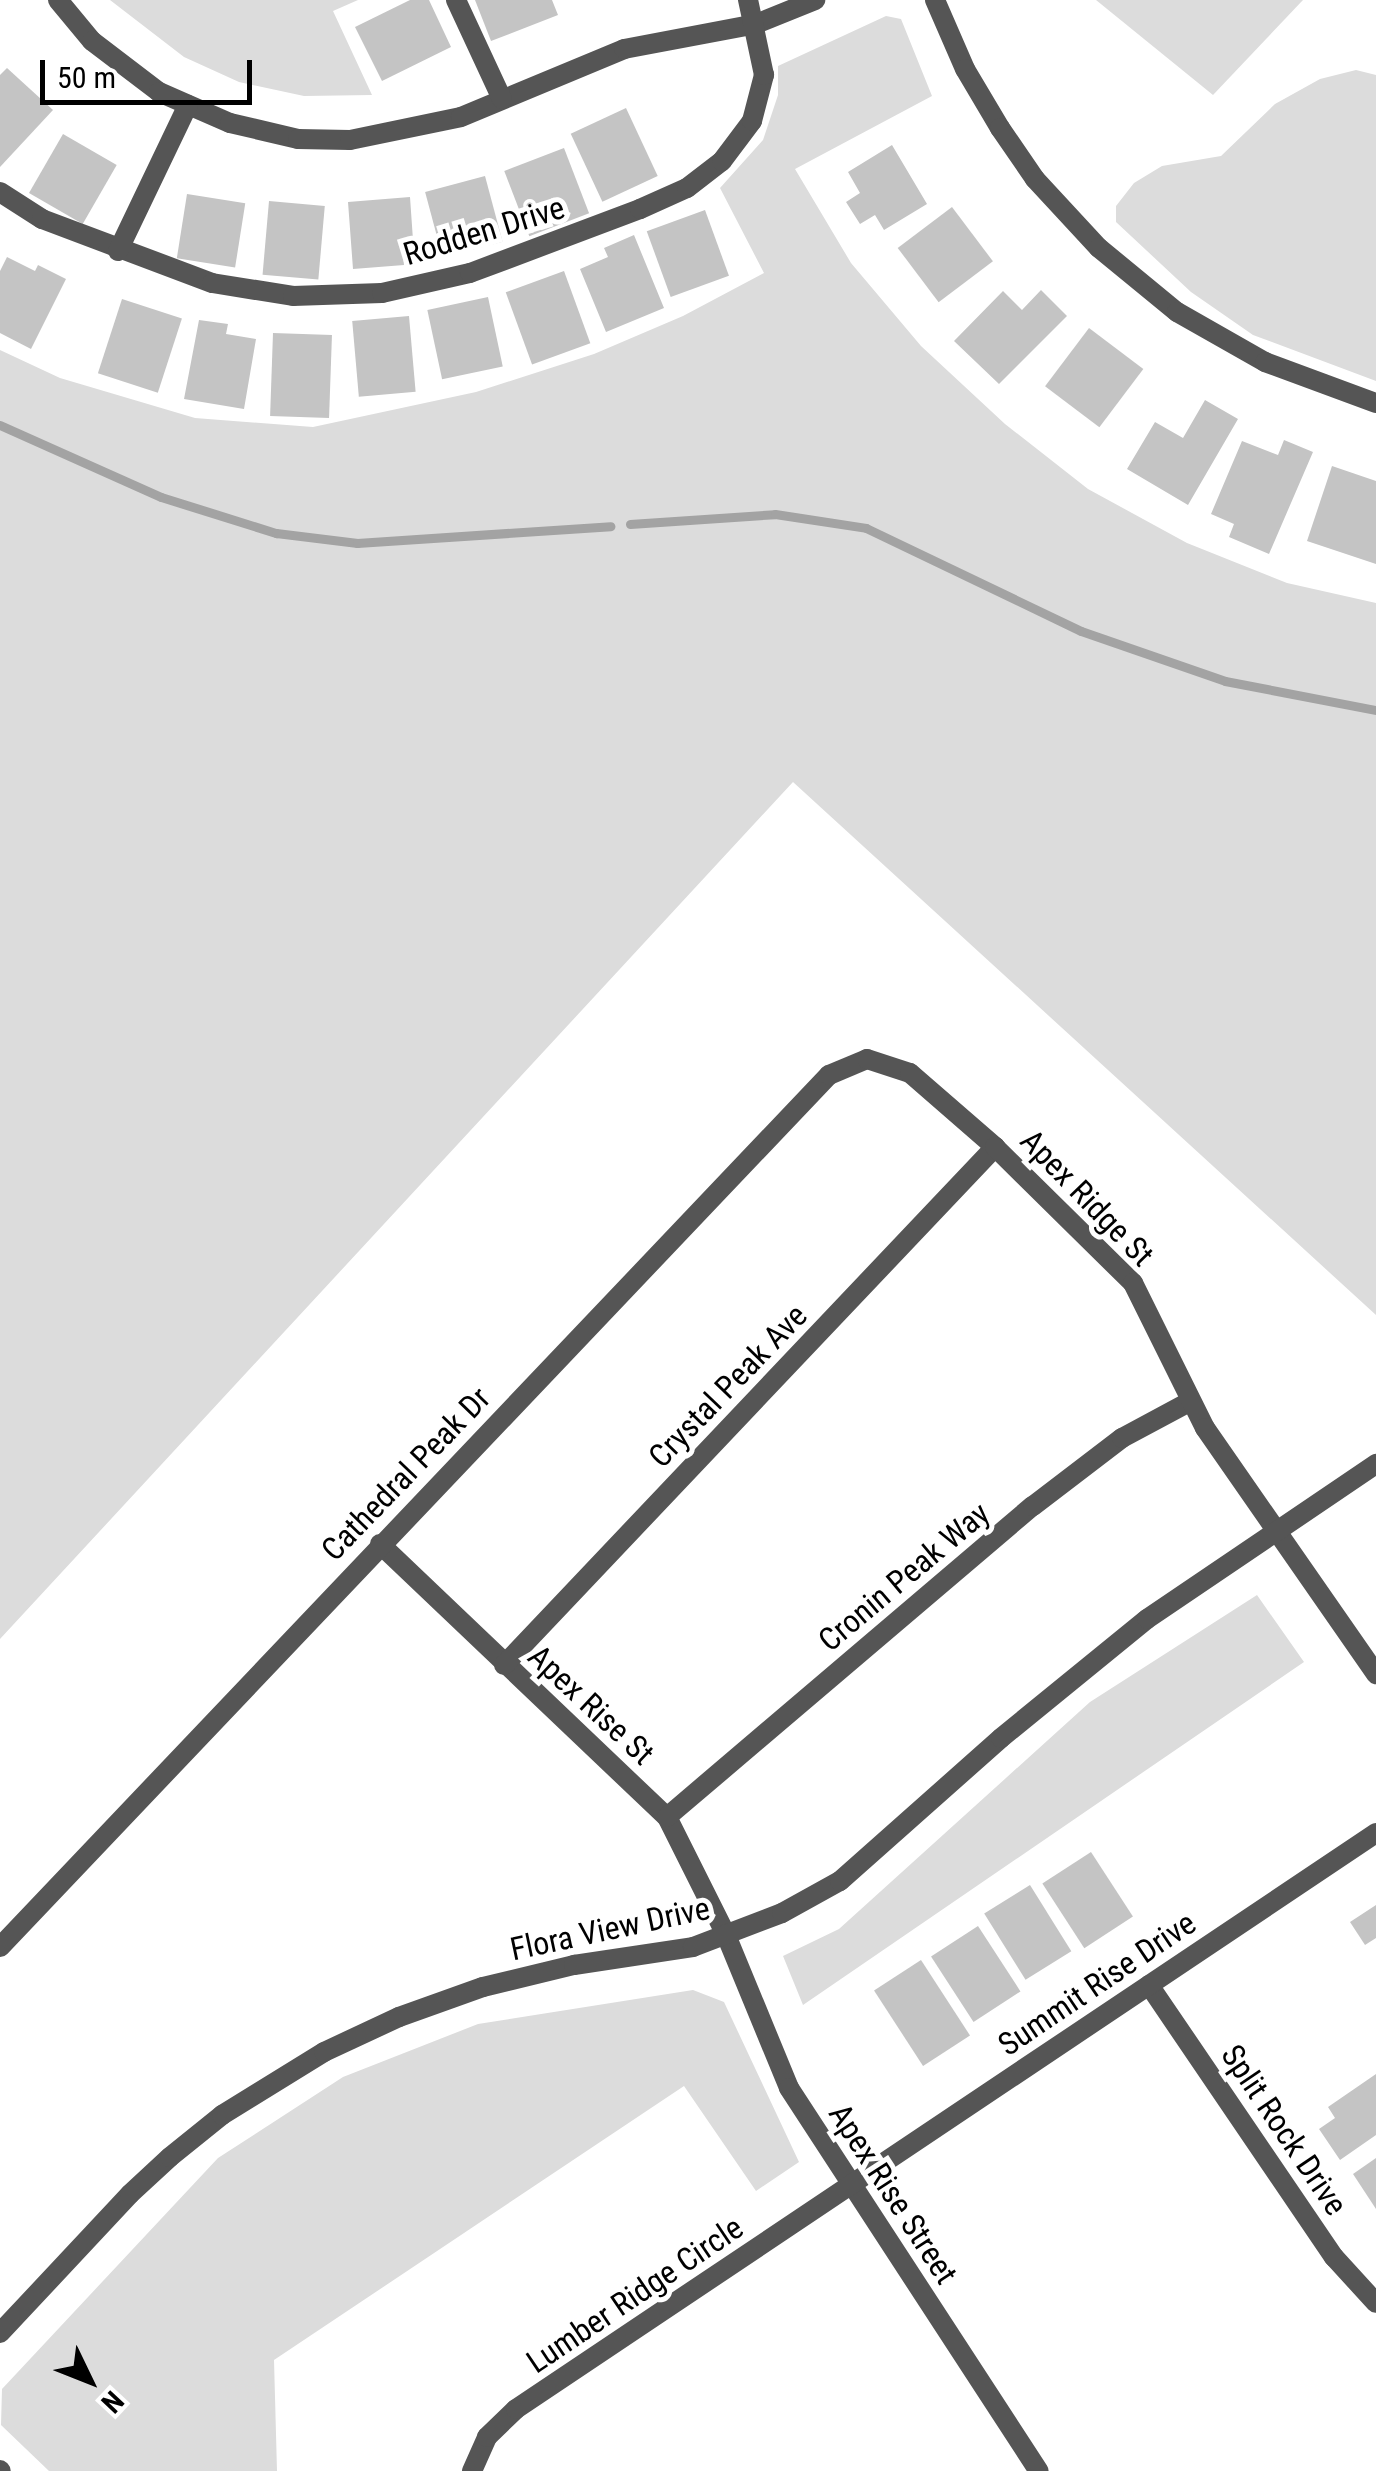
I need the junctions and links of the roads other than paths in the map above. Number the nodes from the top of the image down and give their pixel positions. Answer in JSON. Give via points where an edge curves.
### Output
{"nodes":[{"id":1,"x":58,"y":0,"type":"edge"},
{"id":2,"x":456,"y":0,"type":"edge"},
{"id":3,"x":748,"y":0,"type":"edge"},
{"id":4,"x":815,"y":0,"type":"edge"},
{"id":5,"x":934,"y":0,"type":"edge"},
{"id":6,"x":756,"y":24,"type":"junction"},
{"id":7,"x":502,"y":99,"type":"junction"},
{"id":8,"x":188,"y":105,"type":"junction"},
{"id":9,"x":0,"y":192,"type":"edge"},
{"id":10,"x":118,"y":251,"type":"junction"},
{"id":11,"x":1376,"y":403,"type":"edge"},
{"id":12,"x":867,"y":1058,"type":"joint"},
{"id":13,"x":996,"y":1147,"type":"junction"},
{"id":14,"x":1191,"y":1401,"type":"junction"},
{"id":15,"x":1376,"y":1464,"type":"edge"},
{"id":16,"x":1278,"y":1528,"type":"junction"},
{"id":17,"x":380,"y":1544,"type":"junction"},
{"id":18,"x":504,"y":1666,"type":"junction"},
{"id":19,"x":1376,"y":1674,"type":"edge"},
{"id":20,"x":668,"y":1816,"type":"junction"},
{"id":21,"x":1376,"y":1833,"type":"edge"},
{"id":22,"x":726,"y":1935,"type":"junction"},
{"id":23,"x":0,"y":1947,"type":"edge"},
{"id":24,"x":1149,"y":1984,"type":"junction"},
{"id":25,"x":852,"y":2187,"type":"junction"},
{"id":26,"x":1376,"y":2302,"type":"edge"},
{"id":27,"x":0,"y":2332,"type":"edge"},
{"id":28,"x":472,"y":2471,"type":"edge"},
{"id":29,"x":1039,"y":2471,"type":"edge"}],
"edges":[{"from":1,"to":8,"type":"street","via":[[92,41],[158,92]]},
{"from":2,"to":7,"type":"street"},
{"from":3,"to":6,"type":"street","name":"Rodden Drive"},
{"from":4,"to":6,"type":"street"},
{"from":5,"to":11,"type":"street","via":[[1000,128],[1036,180],[1098,248],[1178,312],[1265,362]]},
{"from":6,"to":7,"type":"street","via":[[624,49]]},
{"from":6,"to":10,"type":"street","name":"Rodden Drive","via":[[764,75],[752,121],[722,161],[656,202],[470,273],[382,292],[293,296],[212,282]]},
{"from":7,"to":8,"type":"street","via":[[425,127],[350,140],[298,138],[230,123]]},
{"from":8,"to":10,"type":"street"},
{"from":9,"to":10,"type":"street","name":"Rodden Drive","via":[[42,219]]},
{"from":12,"to":13,"type":"street","name":"Apex Ridge St","via":[[910,1073]]},
{"from":12,"to":17,"type":"street","name":"Cathedral Peak Dr","via":[[829,1075]]},
{"from":13,"to":14,"type":"street","name":"Apex Ridge St","via":[[1133,1282]]},
{"from":13,"to":18,"type":"street","name":"Crystal Peak Ave"},
{"from":14,"to":16,"type":"street","name":"Apex Ridge St"},
{"from":14,"to":20,"type":"street","name":"Cronin Peak Way","via":[[1122,1438],[1034,1506]]},
{"from":15,"to":16,"type":"street","name":"Flora View Drive"},
{"from":16,"to":19,"type":"street","name":"Apex Ridge St"},
{"from":16,"to":22,"type":"street","name":"Flora View Drive","via":[[1088,1666],[840,1880]]},
{"from":17,"to":18,"type":"street","name":"Apex Rise St"},
{"from":17,"to":23,"type":"street","name":"Cathedral Peak Dr"},
{"from":18,"to":20,"type":"street","name":"Apex Rise St"},
{"from":20,"to":22,"type":"street","name":"Apex Rise St"},
{"from":21,"to":24,"type":"street","name":"Summit Rise Drive"},
{"from":22,"to":25,"type":"street","name":"Apex Rise Street","via":[[789,2088]]},
{"from":22,"to":27,"type":"street","name":"Flora View Drive","via":[[693,1948],[574,1965],[483,1988],[324,2052],[222,2115],[170,2157]]},
{"from":24,"to":25,"type":"street","name":"Summit Rise Drive"},
{"from":24,"to":26,"type":"street","name":"Split Rock Drive","via":[[1334,2257]]},
{"from":25,"to":28,"type":"street","name":"Lumber Ridge Circle","via":[[516,2410],[488,2437]]},
{"from":25,"to":29,"type":"street","name":"Apex Rise Street"}]}
